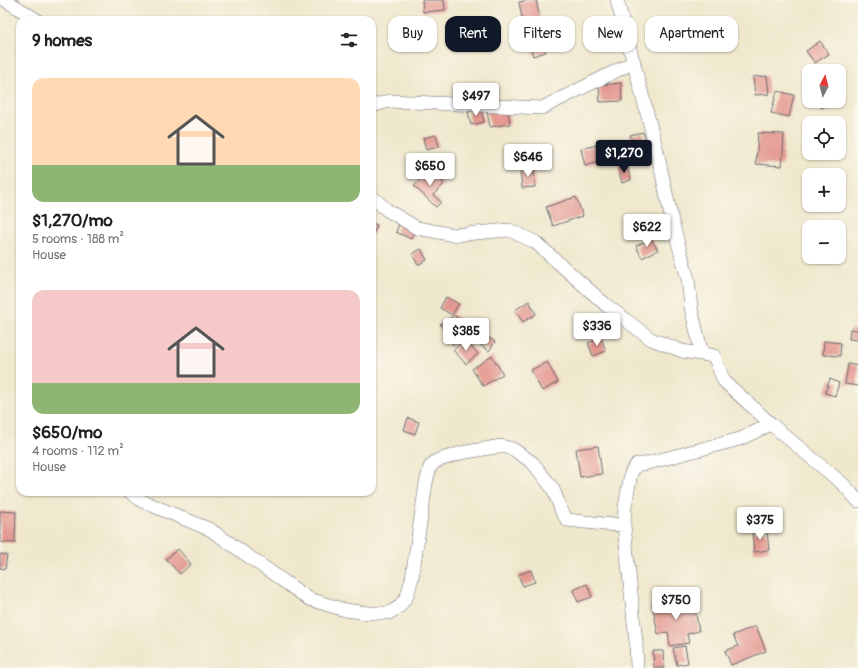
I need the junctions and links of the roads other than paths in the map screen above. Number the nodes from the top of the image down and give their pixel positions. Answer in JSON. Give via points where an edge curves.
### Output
{"nodes":[{"id":1,"x":5,"y":0,"type":"edge"},
{"id":2,"x":617,"y":0,"type":"edge"},
{"id":3,"x":31,"y":16,"type":"edge"},
{"id":4,"x":634,"y":62,"type":"junction"},
{"id":5,"x":376,"y":105,"type":"edge"},
{"id":6,"x":376,"y":200,"type":"edge"},
{"id":7,"x":714,"y":356,"type":"junction"},
{"id":8,"x":771,"y":424,"type":"junction"},
{"id":9,"x":135,"y":496,"type":"edge"},
{"id":10,"x":858,"y":501,"type":"edge"},
{"id":11,"x":624,"y":525,"type":"junction"},
{"id":12,"x":637,"y":668,"type":"edge"}],
"edges":[{"from":1,"to":3,"type":"street"},
{"from":2,"to":4,"type":"street"},
{"from":4,"to":5,"type":"street","via":[[542,108],[389,101]]},
{"from":4,"to":7,"type":"street","via":[[688,279],[691,308],[702,354]]},
{"from":6,"to":7,"type":"street","via":[[417,228],[454,235],[509,230],[535,242],[606,305],[650,339],[682,352]]},
{"from":7,"to":8,"type":"street","via":[[724,381]]},
{"from":8,"to":10,"type":"street","via":[[844,485]]},
{"from":8,"to":11,"type":"street","via":[[740,439],[637,464],[631,474]]},
{"from":9,"to":11,"type":"street","via":[[211,530],[309,599],[345,610],[368,613],[389,613],[399,607],[407,596],[426,483],[430,467],[436,461],[501,446],[513,449],[533,463],[553,489],[567,520]]},
{"from":11,"to":12,"type":"street"}]}
